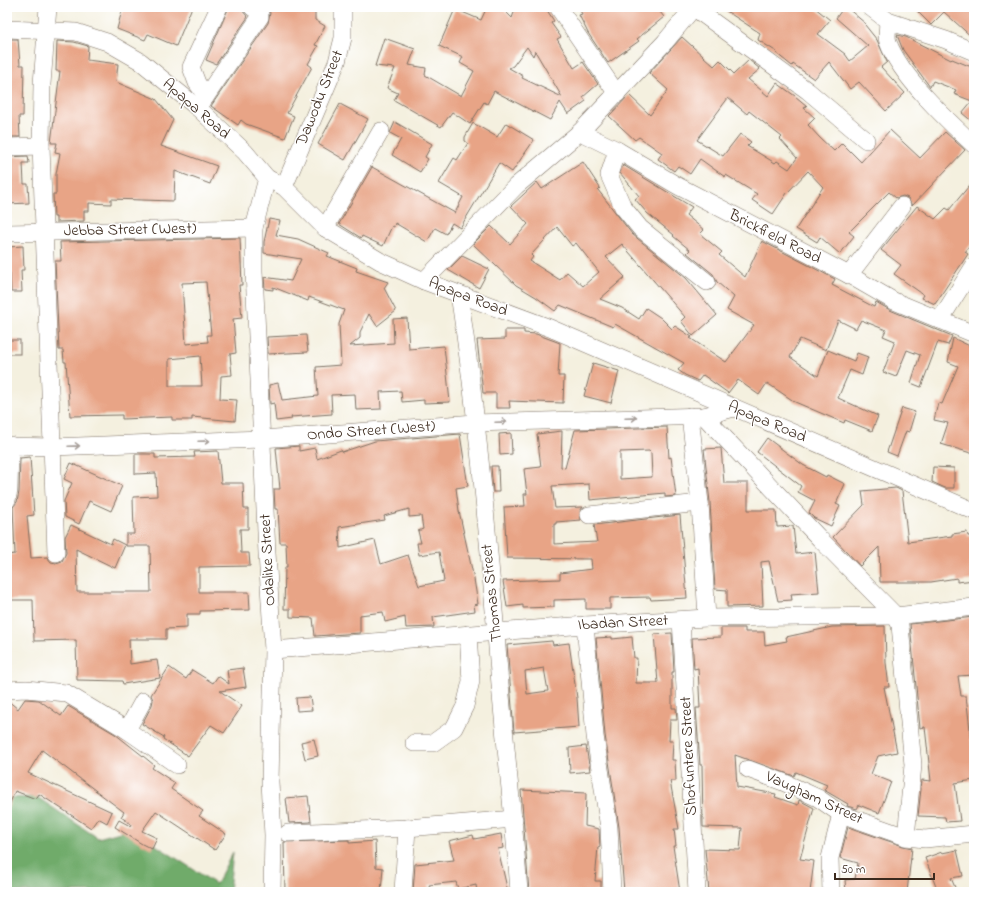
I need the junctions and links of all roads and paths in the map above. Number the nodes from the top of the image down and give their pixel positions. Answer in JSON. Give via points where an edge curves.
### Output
{"nodes":[{"id":1,"x":48,"y":7,"type":"edge"},
{"id":2,"x":219,"y":7,"type":"edge"},
{"id":3,"x":252,"y":7,"type":"edge"},
{"id":4,"x":344,"y":7,"type":"edge"},
{"id":5,"x":558,"y":7,"type":"edge"},
{"id":6,"x":693,"y":7,"type":"edge"},
{"id":7,"x":870,"y":7,"type":"edge"},
{"id":8,"x":888,"y":21,"type":"junction"},
{"id":9,"x":7,"y":29,"type":"edge"},
{"id":10,"x":45,"y":30,"type":"junction"},
{"id":11,"x":974,"y":52,"type":"edge"},
{"id":12,"x":617,"y":94,"type":"junction"},
{"id":13,"x":202,"y":102,"type":"junction"},
{"id":14,"x":381,"y":131,"type":"dead end"},
{"id":15,"x":580,"y":132,"type":"junction"},
{"id":16,"x":866,"y":140,"type":"dead end"},
{"id":17,"x":974,"y":145,"type":"edge"},
{"id":18,"x":41,"y":146,"type":"junction"},
{"id":19,"x":7,"y":148,"type":"edge"},
{"id":20,"x":617,"y":150,"type":"junction"},
{"id":21,"x":267,"y":178,"type":"junction"},
{"id":22,"x":284,"y":187,"type":"junction"},
{"id":23,"x":902,"y":206,"type":"dead end"},
{"id":24,"x":254,"y":228,"type":"junction"},
{"id":25,"x":325,"y":228,"type":"junction"},
{"id":26,"x":43,"y":232,"type":"junction"},
{"id":27,"x":7,"y":233,"type":"edge"},
{"id":28,"x":974,"y":266,"type":"edge"},
{"id":29,"x":849,"y":275,"type":"junction"},
{"id":30,"x":424,"y":281,"type":"junction"},
{"id":31,"x":707,"y":282,"type":"dead end"},
{"id":32,"x":459,"y":294,"type":"junction"},
{"id":33,"x":940,"y":320,"type":"junction"},
{"id":34,"x":974,"y":334,"type":"edge"},
{"id":35,"x":734,"y":408,"type":"junction"},
{"id":36,"x":697,"y":416,"type":"junction"},
{"id":37,"x":475,"y":423,"type":"junction"},
{"id":38,"x":262,"y":439,"type":"junction"},
{"id":39,"x":9,"y":446,"type":"edge"},
{"id":40,"x":52,"y":447,"type":"junction"},
{"id":41,"x":7,"y":500,"type":"edge"},
{"id":42,"x":700,"y":503,"type":"junction"},
{"id":43,"x":974,"y":511,"type":"edge"},
{"id":44,"x":589,"y":515,"type":"dead end"},
{"id":45,"x":56,"y":553,"type":"dead end"},
{"id":46,"x":974,"y":607,"type":"edge"},
{"id":47,"x":896,"y":616,"type":"junction"},
{"id":48,"x":707,"y":618,"type":"junction"},
{"id":49,"x":681,"y":620,"type":"junction"},
{"id":50,"x":585,"y":625,"type":"junction"},
{"id":51,"x":497,"y":632,"type":"junction"},
{"id":52,"x":468,"y":634,"type":"junction"},
{"id":53,"x":273,"y":650,"type":"junction"},
{"id":54,"x":7,"y":690,"type":"edge"},
{"id":55,"x":143,"y":702,"type":"dead end"},
{"id":56,"x":127,"y":730,"type":"junction"},
{"id":57,"x":414,"y":743,"type":"dead end"},
{"id":58,"x":177,"y":765,"type":"dead end"},
{"id":59,"x":748,"y":769,"type":"dead end"},
{"id":60,"x":841,"y":814,"type":"junction"},
{"id":61,"x":514,"y":819,"type":"junction"},
{"id":62,"x":407,"y":828,"type":"junction"},
{"id":63,"x":288,"y":833,"type":"dead end"},
{"id":64,"x":974,"y":834,"type":"edge"},
{"id":65,"x":906,"y":837,"type":"junction"},
{"id":66,"x":272,"y":892,"type":"edge"},
{"id":67,"x":403,"y":892,"type":"edge"},
{"id":68,"x":519,"y":892,"type":"edge"},
{"id":69,"x":612,"y":892,"type":"edge"},
{"id":70,"x":697,"y":892,"type":"edge"},
{"id":71,"x":830,"y":892,"type":"edge"}],
"edges":[{"from":1,"to":10,"type":"street"},
{"from":2,"to":13,"type":"street","via":[[191,67]]},
{"from":3,"to":13,"type":"street","via":[[260,13],[260,17]]},
{"from":4,"to":22,"type":"street","name":"Dawodu Street","via":[[343,38],[337,62]]},
{"from":5,"to":12,"type":"street"},
{"from":6,"to":12,"type":"street"},
{"from":6,"to":16,"type":"street","via":[[808,91]]},
{"from":7,"to":8,"type":"street"},
{"from":8,"to":11,"type":"street"},
{"from":8,"to":17,"type":"street","via":[[888,42],[907,76]]},
{"from":9,"to":10,"type":"street","name":"Apapa Road"},
{"from":10,"to":13,"type":"street","name":"Apapa Road","via":[[76,32],[107,42]]},
{"from":10,"to":18,"type":"street"},
{"from":12,"to":15,"type":"street"},
{"from":13,"to":21,"type":"street","name":"Apapa Road"},
{"from":14,"to":25,"type":"street"},
{"from":15,"to":20,"type":"street","name":"Brickfield Road"},
{"from":15,"to":30,"type":"street","via":[[516,186]]},
{"from":18,"to":19,"type":"street"},
{"from":18,"to":26,"type":"street"},
{"from":20,"to":29,"type":"street","name":"Brickfield Road","via":[[678,186]]},
{"from":20,"to":31,"type":"street","via":[[609,176],[623,206],[640,228]]},
{"from":21,"to":22,"type":"street","name":"Apapa Road"},
{"from":21,"to":24,"type":"street","name":"Odalike Street"},
{"from":22,"to":25,"type":"street","name":"Apapa Road"},
{"from":23,"to":29,"type":"street"},
{"from":24,"to":26,"type":"street","name":"Jebba Street (West)"},
{"from":24,"to":38,"type":"street","name":"Odalike Street"},
{"from":25,"to":30,"type":"street","name":"Apapa Road","via":[[380,261]]},
{"from":26,"to":27,"type":"street","name":"Jebba Street (West)"},
{"from":26,"to":40,"type":"street"},
{"from":28,"to":33,"type":"street"},
{"from":29,"to":33,"type":"street","name":"Brickfield Road","via":[[894,301]]},
{"from":30,"to":32,"type":"street","name":"Apapa Road"},
{"from":32,"to":35,"type":"street","name":"Apapa Road","via":[[550,328]]},
{"from":32,"to":37,"type":"street","name":"Thomas Street"},
{"from":33,"to":34,"type":"street","name":"Brickfield Road"},
{"from":35,"to":36,"type":"street","name":"Ondo Street (West)"},
{"from":35,"to":43,"type":"street","name":"Apapa Road"},
{"from":37,"to":36,"type":"street","name":"Ondo Street (West)","one_way":true},
{"from":36,"to":42,"type":"street"},
{"from":36,"to":47,"type":"street"},
{"from":37,"to":38,"type":"street","name":"Ondo Street (West)"},
{"from":37,"to":51,"type":"street","name":"Thomas Street"},
{"from":40,"to":38,"type":"street","name":"Ondo Street (West)","one_way":true},
{"from":38,"to":53,"type":"street","name":"Odalike Street"},
{"from":39,"to":40,"type":"street","name":"Ondo Street (West)"},
{"from":39,"to":41,"type":"street"},
{"from":40,"to":45,"type":"street"},
{"from":42,"to":44,"type":"street"},
{"from":42,"to":48,"type":"street"},
{"from":46,"to":47,"type":"street","name":"Ibadan Street"},
{"from":47,"to":48,"type":"street","name":"Ibadan Street"},
{"from":47,"to":65,"type":"street","via":[[900,625],[913,765]]},
{"from":48,"to":49,"type":"street","name":"Ibadan Street"},
{"from":49,"to":50,"type":"street","name":"Ibadan Street"},
{"from":49,"to":70,"type":"street","name":"Shofuntere Street"},
{"from":50,"to":51,"type":"street","name":"Ibadan Street"},
{"from":50,"to":69,"type":"street","via":[[595,736],[609,828]]},
{"from":51,"to":52,"type":"street","name":"Ibadan Street"},
{"from":51,"to":61,"type":"street","name":"Thomas Street","via":[[507,766]]},
{"from":52,"to":53,"type":"street","name":"Ibadan Street"},
{"from":52,"to":57,"type":"street","via":[[471,681],[465,706],[454,728],[433,743]]},
{"from":53,"to":66,"type":"street","name":"Odalike Street","via":[[270,782],[273,835]]},
{"from":54,"to":56,"type":"street","via":[[66,693]]},
{"from":55,"to":56,"type":"street"},
{"from":56,"to":58,"type":"street"},
{"from":59,"to":60,"type":"street","name":"Vaugham Street","via":[[818,798]]},
{"from":60,"to":65,"type":"street","name":"Vaugham Street"},
{"from":60,"to":71,"type":"street","via":[[830,858]]},
{"from":61,"to":62,"type":"street"},
{"from":61,"to":68,"type":"street","name":"Thomas Street"},
{"from":62,"to":63,"type":"street"},
{"from":62,"to":67,"type":"street"},
{"from":64,"to":65,"type":"street","name":"Vaugham Street"}]}
